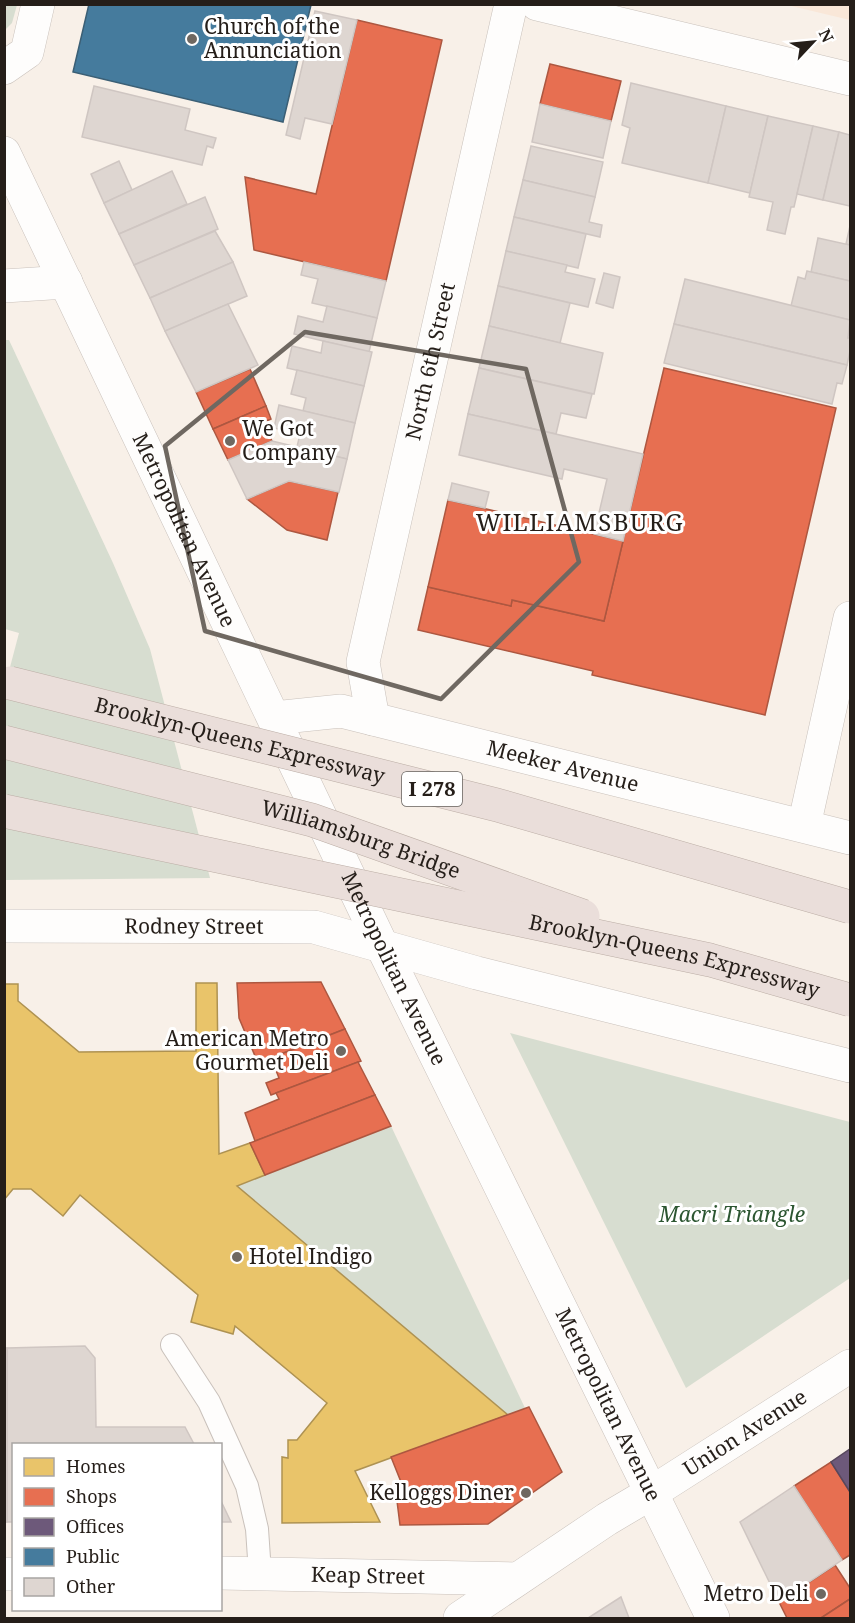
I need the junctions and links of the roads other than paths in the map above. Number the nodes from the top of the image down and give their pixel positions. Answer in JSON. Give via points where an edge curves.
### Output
{"nodes":[{"id":1,"x":38,"y":4,"type":"edge"},
{"id":2,"x":511,"y":4,"type":"edge"},
{"id":3,"x":537,"y":4,"type":"edge"},
{"id":4,"x":4,"y":68,"type":"edge"},
{"id":5,"x":850,"y":79,"type":"edge"},
{"id":6,"x":4,"y":153,"type":"edge"},
{"id":7,"x":66,"y":282,"type":"junction"},
{"id":8,"x":4,"y":286,"type":"edge"},
{"id":9,"x":850,"y":618,"type":"edge"},
{"id":10,"x":10,"y":683,"type":"dead end"},
{"id":11,"x":274,"y":718,"type":"junction"},
{"id":12,"x":373,"y":719,"type":"junction"},
{"id":13,"x":4,"y":742,"type":"edge"},
{"id":14,"x":4,"y":811,"type":"edge"},
{"id":15,"x":804,"y":826,"type":"junction"},
{"id":16,"x":850,"y":838,"type":"edge"},
{"id":17,"x":850,"y":907,"type":"edge"},
{"id":18,"x":4,"y":926,"type":"edge"},
{"id":19,"x":383,"y":948,"type":"junction"},
{"id":20,"x":710,"y":960,"type":"junction"},
{"id":21,"x":850,"y":1000,"type":"edge"},
{"id":22,"x":850,"y":1066,"type":"edge"},
{"id":23,"x":172,"y":1345,"type":"dead end"},
{"id":24,"x":850,"y":1366,"type":"edge"},
{"id":25,"x":651,"y":1493,"type":"junction"},
{"id":26,"x":222,"y":1573,"type":"edge"},
{"id":27,"x":260,"y":1573,"type":"junction"},
{"id":28,"x":517,"y":1579,"type":"junction"},
{"id":29,"x":460,"y":1618,"type":"edge"},
{"id":30,"x":713,"y":1618,"type":"edge"}],
"edges":[{"from":1,"to":4,"type":"main road","via":[[27,52]]},
{"from":2,"to":12,"type":"main road","name":"North 6th Street","via":[[363,662]]},
{"from":3,"to":5,"type":"main road"},
{"from":6,"to":7,"type":"main road","name":"Metropolitan Avenue"},
{"from":7,"to":8,"type":"main road"},
{"from":7,"to":11,"type":"main road","name":"Metropolitan Avenue"},
{"from":9,"to":15,"type":"main road"},
{"from":10,"to":17,"type":"highway","name":"Brooklyn-Queens Expressway","number":"I 278","bridge":true,"via":[[497,806]]},
{"from":11,"to":12,"type":"main road","name":"Meeker Avenue","via":[[341,711]]},
{"from":11,"to":19,"type":"main road","name":"Metropolitan Avenue"},
{"from":12,"to":15,"type":"main road","name":"Meeker Avenue"},
{"from":13,"to":20,"type":"highway","name":"Williamsburg Bridge","bridge":true,"via":[[312,820]]},
{"from":14,"to":20,"type":"highway","name":"Brooklyn-Queens Expressway","bridge":true},
{"from":15,"to":16,"type":"main road","name":"Meeker Avenue"},
{"from":18,"to":19,"type":"main road","name":"Rodney Street","via":[[314,927]]},
{"from":19,"to":22,"type":"main road"},
{"from":19,"to":25,"type":"main road","name":"Metropolitan Avenue"},
{"from":20,"to":21,"type":"highway","name":"Brooklyn-Queens Expressway","bridge":true},
{"from":23,"to":27,"type":"lane","via":[[209,1402],[247,1486],[257,1529]]},
{"from":24,"to":25,"type":"main road","name":"Union Avenue"},
{"from":25,"to":28,"type":"main road","name":"Union Avenue"},
{"from":25,"to":30,"type":"main road","name":"Metropolitan Avenue"},
{"from":26,"to":27,"type":"main road","name":"Keap Street"},
{"from":27,"to":28,"type":"main road","name":"Keap Street"},
{"from":28,"to":29,"type":"main road","name":"Union Avenue"}]}
